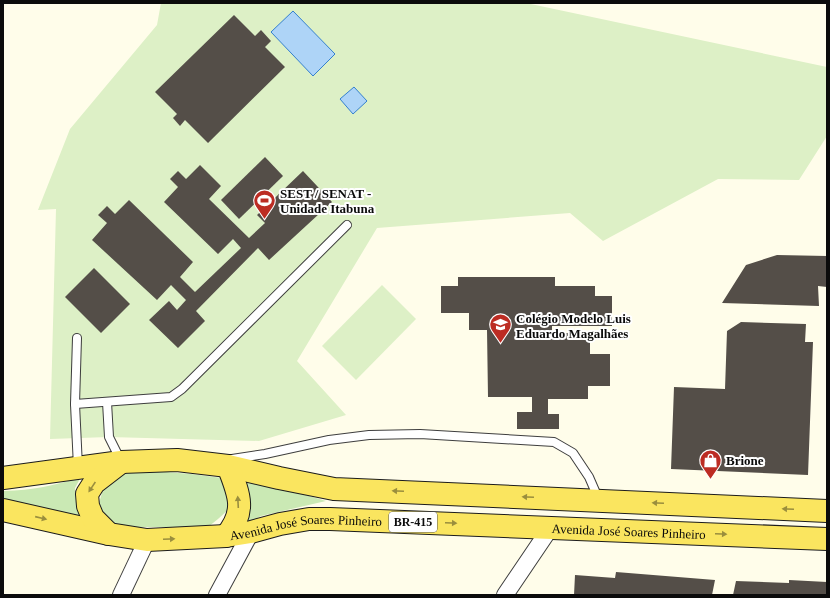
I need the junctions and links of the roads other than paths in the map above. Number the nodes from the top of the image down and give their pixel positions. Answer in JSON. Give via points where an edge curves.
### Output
{"nodes":[{"id":1,"x":348,"y":225,"type":"dead end"},
{"id":2,"x":76,"y":338,"type":"dead end"},
{"id":3,"x":107,"y":402,"type":"junction"},
{"id":4,"x":75,"y":404,"type":"junction"},
{"id":5,"x":121,"y":462,"type":"junction"},
{"id":6,"x":204,"y":463,"type":"junction"},
{"id":7,"x":228,"y":466,"type":"junction"},
{"id":8,"x":78,"y":468,"type":"junction"},
{"id":9,"x":3,"y":478,"type":"edge"},
{"id":10,"x":600,"y":500,"type":"junction"},
{"id":11,"x":3,"y":510,"type":"edge"},
{"id":12,"x":827,"y":511,"type":"edge"},
{"id":13,"x":551,"y":527,"type":"junction"},
{"id":14,"x":251,"y":532,"type":"junction"},
{"id":15,"x":109,"y":534,"type":"junction"},
{"id":16,"x":226,"y":536,"type":"junction"},
{"id":17,"x":827,"y":539,"type":"edge"},
{"id":18,"x":147,"y":540,"type":"junction"},
{"id":19,"x":121,"y":595,"type":"edge"},
{"id":20,"x":217,"y":595,"type":"edge"},
{"id":21,"x":504,"y":595,"type":"edge"}],
"edges":[{"from":1,"to":3,"type":"lane","via":[[172,397]]},
{"from":2,"to":4,"type":"lane"},
{"from":3,"to":4,"type":"lane"},
{"from":3,"to":5,"type":"lane","via":[[109,437]]},
{"from":4,"to":8,"type":"lane"},
{"from":5,"to":6,"type":"main road","name":"Avenida José Soares Pinheiro","number":"BR-415","via":[[177,460]]},
{"from":5,"to":8,"type":"main road","name":"Avenida José Soares Pinheiro","number":"BR-415"},
{"from":5,"to":15,"type":"main road","one_way":true,"via":[[94,483],[87,494],[93,518]]},
{"from":6,"to":7,"type":"main road","name":"Avenida José Soares Pinheiro","number":"BR-415"},
{"from":6,"to":10,"type":"lane","via":[[369,435],[420,434],[554,442],[573,453],[589,476]]},
{"from":10,"to":7,"type":"main road","name":"Avenida José Soares Pinheiro","number":"BR-415","one_way":true,"via":[[334,488]]},
{"from":16,"to":7,"type":"main road","one_way":true,"via":[[234,527],[239,509],[237,488]]},
{"from":8,"to":9,"type":"main road","name":"Avenida José Soares Pinheiro","number":"BR-415"},
{"from":12,"to":10,"type":"main road","name":"Avenida José Soares Pinheiro","number":"BR-415","one_way":true},
{"from":11,"to":15,"type":"main road","name":"Avenida José Soares Pinheiro","number":"BR-415","one_way":true},
{"from":14,"to":13,"type":"main road","name":"Avenida José Soares Pinheiro","number":"BR-415","one_way":true,"via":[[309,519]]},
{"from":13,"to":17,"type":"main road","name":"Avenida José Soares Pinheiro","number":"BR-415","one_way":true},
{"from":13,"to":21,"type":"street"},
{"from":14,"to":16,"type":"main road","name":"Avenida José Soares Pinheiro","number":"BR-415"},
{"from":14,"to":20,"type":"street"},
{"from":15,"to":18,"type":"main road","name":"Avenida José Soares Pinheiro","number":"BR-415"},
{"from":18,"to":16,"type":"main road","name":"Avenida José Soares Pinheiro","number":"BR-415","one_way":true},
{"from":18,"to":19,"type":"street"}]}
